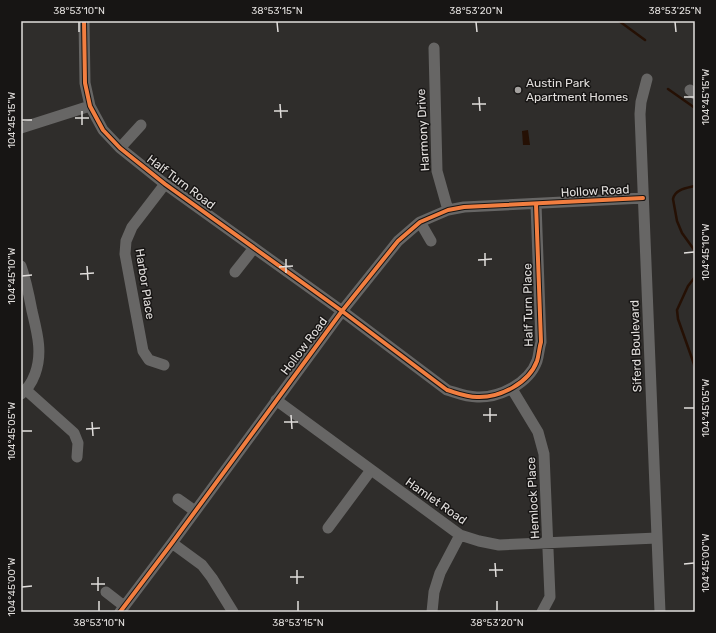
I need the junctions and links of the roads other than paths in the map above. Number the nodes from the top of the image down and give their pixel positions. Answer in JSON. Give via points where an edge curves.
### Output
{"nodes":[{"id":1,"x":84,"y":21,"type":"edge"},
{"id":2,"x":434,"y":48,"type":"dead end"},
{"id":3,"x":647,"y":80,"type":"dead end"},
{"id":4,"x":90,"y":106,"type":"junction"},
{"id":5,"x":141,"y":125,"type":"dead end"},
{"id":6,"x":21,"y":128,"type":"edge"},
{"id":7,"x":120,"y":148,"type":"junction"},
{"id":8,"x":165,"y":184,"type":"junction"},
{"id":9,"x":643,"y":198,"type":"junction"},
{"id":10,"x":536,"y":204,"type":"junction"},
{"id":11,"x":448,"y":210,"type":"junction"},
{"id":12,"x":420,"y":222,"type":"junction"},
{"id":13,"x":431,"y":241,"type":"dead end"},
{"id":14,"x":254,"y":248,"type":"junction"},
{"id":15,"x":21,"y":266,"type":"edge"},
{"id":16,"x":235,"y":272,"type":"dead end"},
{"id":17,"x":342,"y":312,"type":"junction"},
{"id":18,"x":164,"y":365,"type":"dead end"},
{"id":19,"x":512,"y":389,"type":"junction"},
{"id":20,"x":24,"y":392,"type":"edge"},
{"id":21,"x":276,"y":400,"type":"junction"},
{"id":22,"x":77,"y":457,"type":"dead end"},
{"id":23,"x":370,"y":470,"type":"junction"},
{"id":24,"x":178,"y":499,"type":"dead end"},
{"id":25,"x":195,"y":511,"type":"junction"},
{"id":26,"x":328,"y":528,"type":"dead end"},
{"id":27,"x":460,"y":535,"type":"junction"},
{"id":28,"x":657,"y":538,"type":"junction"},
{"id":29,"x":548,"y":542,"type":"junction"},
{"id":30,"x":172,"y":543,"type":"junction"},
{"id":31,"x":106,"y":592,"type":"dead end"},
{"id":32,"x":122,"y":609,"type":"edge"},
{"id":33,"x":232,"y":612,"type":"edge"},
{"id":34,"x":432,"y":612,"type":"edge"},
{"id":35,"x":542,"y":612,"type":"edge"},
{"id":36,"x":660,"y":612,"type":"edge"}],
"edges":[{"from":1,"to":4,"type":"street","name":"Half Turn Road","via":[[85,83]]},
{"from":2,"to":11,"type":"street","name":"Harmony Drive","via":[[437,171]]},
{"from":3,"to":9,"type":"street","name":"Siferd Boulevard","via":[[640,114]]},
{"from":4,"to":6,"type":"street"},
{"from":4,"to":7,"type":"street","name":"Half Turn Road","via":[[103,130]]},
{"from":5,"to":7,"type":"street"},
{"from":7,"to":8,"type":"street","name":"Half Turn Road"},
{"from":8,"to":14,"type":"street","name":"Half Turn Road"},
{"from":8,"to":18,"type":"street","name":"Harbor Place","via":[[132,227],[126,241],[125,254],[143,351],[149,360]]},
{"from":9,"to":10,"type":"street","name":"Hollow Road"},
{"from":9,"to":28,"type":"street","name":"Siferd Boulevard"},
{"from":10,"to":11,"type":"street","name":"Hollow Road"},
{"from":10,"to":19,"type":"street","name":"Half Turn Place","via":[[541,342],[537,361],[528,375]]},
{"from":11,"to":12,"type":"street","name":"Hollow Road"},
{"from":12,"to":13,"type":"street"},
{"from":12,"to":17,"type":"street","name":"Hollow Road","via":[[398,240]]},
{"from":14,"to":16,"type":"street"},
{"from":14,"to":17,"type":"street","name":"Half Turn Road"},
{"from":15,"to":20,"type":"street","via":[[39,342],[37,367]]},
{"from":17,"to":19,"type":"street","name":"Half Turn Place","via":[[447,390],[478,398]]},
{"from":17,"to":21,"type":"street","name":"Hollow Road"},
{"from":19,"to":29,"type":"street","name":"Hemlock Place","via":[[538,432],[544,454]]},
{"from":20,"to":22,"type":"street","via":[[74,433],[78,443]]},
{"from":21,"to":23,"type":"street","name":"Hamlet Road"},
{"from":21,"to":25,"type":"street","name":"Hollow Road"},
{"from":23,"to":26,"type":"street"},
{"from":23,"to":27,"type":"street","name":"Hamlet Road"},
{"from":24,"to":25,"type":"street"},
{"from":25,"to":30,"type":"street","name":"Hollow Road"},
{"from":27,"to":29,"type":"street","name":"Hamlet Road","via":[[499,545]]},
{"from":27,"to":34,"type":"street","via":[[440,572]]},
{"from":28,"to":29,"type":"street","name":"Hamlet Road"},
{"from":28,"to":36,"type":"street","name":"Siferd Boulevard"},
{"from":29,"to":35,"type":"street","name":"Hemlock Place","via":[[550,598]]},
{"from":30,"to":32,"type":"street","name":"Hollow Road"},
{"from":30,"to":33,"type":"street","via":[[202,565]]},
{"from":31,"to":32,"type":"street"}]}
